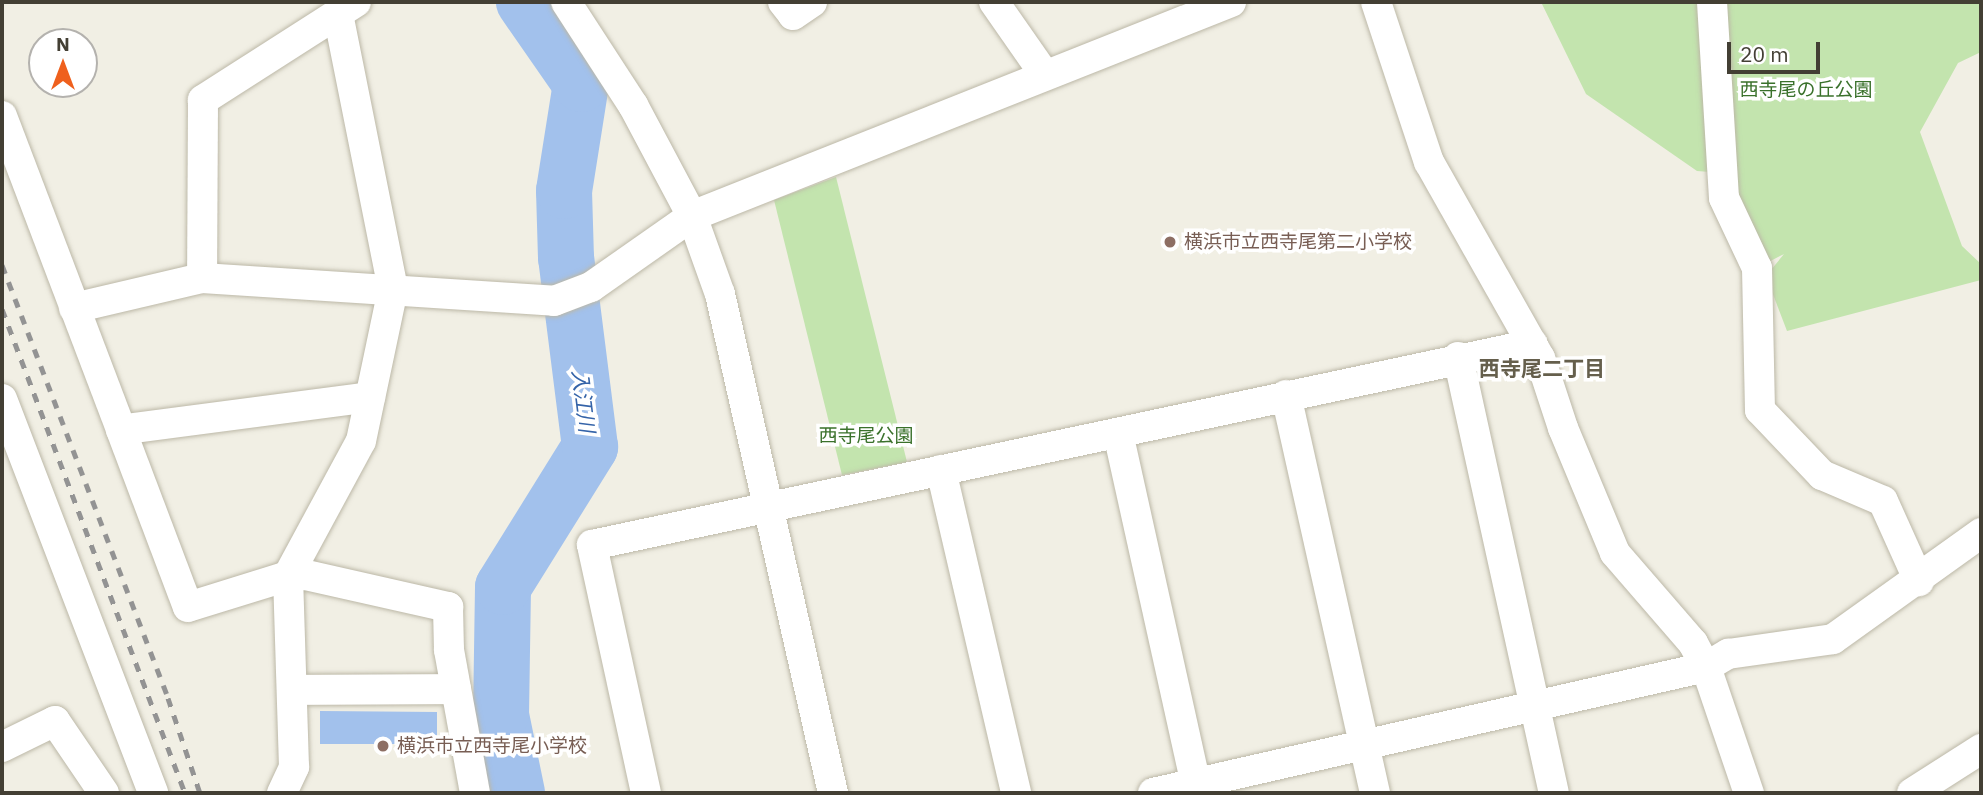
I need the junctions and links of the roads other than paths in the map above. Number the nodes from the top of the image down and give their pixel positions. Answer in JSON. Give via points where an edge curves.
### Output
{"nodes":[{"id":1,"x":565,"y":2,"type":"edge"},
{"id":2,"x":783,"y":2,"type":"edge"},
{"id":3,"x":812,"y":2,"type":"edge"},
{"id":4,"x":994,"y":2,"type":"edge"},
{"id":5,"x":1231,"y":2,"type":"edge"},
{"id":6,"x":1376,"y":2,"type":"edge"},
{"id":7,"x":1713,"y":2,"type":"edge"},
{"id":8,"x":347,"y":7,"type":"edge"},
{"id":9,"x":1045,"y":75,"type":"junction"},
{"id":10,"x":2,"y":116,"type":"edge"},
{"id":11,"x":692,"y":216,"type":"junction"},
{"id":12,"x":202,"y":278,"type":"junction"},
{"id":13,"x":393,"y":289,"type":"junction"},
{"id":14,"x":74,"y":308,"type":"junction"},
{"id":15,"x":1533,"y":344,"type":"junction"},
{"id":16,"x":1458,"y":357,"type":"junction"},
{"id":17,"x":1286,"y":395,"type":"junction"},
{"id":18,"x":370,"y":397,"type":"junction"},
{"id":19,"x":2,"y":399,"type":"edge"},
{"id":20,"x":121,"y":430,"type":"junction"},
{"id":21,"x":1118,"y":433,"type":"junction"},
{"id":22,"x":941,"y":470,"type":"junction"},
{"id":23,"x":769,"y":508,"type":"junction"},
{"id":24,"x":1981,"y":533,"type":"edge"},
{"id":25,"x":288,"y":576,"type":"junction"},
{"id":26,"x":1919,"y":581,"type":"junction"},
{"id":27,"x":1706,"y":667,"type":"junction"},
{"id":28,"x":456,"y":689,"type":"junction"},
{"id":29,"x":292,"y":690,"type":"junction"},
{"id":30,"x":1534,"y":706,"type":"junction"},
{"id":31,"x":1364,"y":745,"type":"junction"},
{"id":32,"x":2,"y":747,"type":"edge"},
{"id":33,"x":1981,"y":748,"type":"edge"},
{"id":34,"x":1197,"y":788,"type":"edge"},
{"id":35,"x":104,"y":793,"type":"edge"},
{"id":36,"x":153,"y":793,"type":"edge"},
{"id":37,"x":282,"y":793,"type":"edge"},
{"id":38,"x":475,"y":793,"type":"edge"},
{"id":39,"x":646,"y":793,"type":"edge"},
{"id":40,"x":833,"y":793,"type":"edge"},
{"id":41,"x":1016,"y":793,"type":"edge"},
{"id":42,"x":1153,"y":793,"type":"edge"},
{"id":43,"x":1375,"y":793,"type":"edge"},
{"id":44,"x":1554,"y":793,"type":"edge"},
{"id":45,"x":1749,"y":793,"type":"edge"},
{"id":46,"x":1912,"y":793,"type":"edge"}],
"edges":[{"from":1,"to":11,"type":"street","via":[[633,105]]},
{"from":2,"to":3,"type":"street","via":[[793,15]]},
{"from":4,"to":9,"type":"street"},
{"from":5,"to":9,"type":"street"},
{"from":6,"to":15,"type":"street","via":[[1429,162]]},
{"from":7,"to":26,"type":"street","via":[[1724,198],[1756,268],[1760,410],[1822,475],[1883,501]]},
{"from":8,"to":12,"type":"street","via":[[203,100]]},
{"from":8,"to":13,"type":"street"},
{"from":9,"to":11,"type":"street"},
{"from":10,"to":14,"type":"street"},
{"from":11,"to":13,"type":"street","via":[[590,287],[554,301],[540,304]]},
{"from":11,"to":23,"type":"street","via":[[720,294]]},
{"from":12,"to":13,"type":"street"},
{"from":12,"to":14,"type":"street"},
{"from":13,"to":18,"type":"street"},
{"from":14,"to":20,"type":"street"},
{"from":15,"to":16,"type":"street"},
{"from":15,"to":27,"type":"street","via":[[1615,553],[1693,643]]},
{"from":16,"to":17,"type":"street"},
{"from":16,"to":30,"type":"street"},
{"from":17,"to":21,"type":"street"},
{"from":17,"to":31,"type":"street"},
{"from":18,"to":20,"type":"street"},
{"from":18,"to":25,"type":"street","via":[[361,441]]},
{"from":19,"to":36,"type":"street"},
{"from":20,"to":25,"type":"street","via":[[188,607]]},
{"from":21,"to":22,"type":"street"},
{"from":21,"to":34,"type":"street"},
{"from":22,"to":23,"type":"street"},
{"from":22,"to":41,"type":"street"},
{"from":23,"to":39,"type":"street","via":[[592,545]]},
{"from":23,"to":40,"type":"street"},
{"from":24,"to":26,"type":"street"},
{"from":25,"to":28,"type":"street","via":[[306,575],[448,607]]},
{"from":25,"to":29,"type":"street"},
{"from":26,"to":27,"type":"street","via":[[1833,639],[1728,654]]},
{"from":27,"to":30,"type":"street"},
{"from":27,"to":45,"type":"street"},
{"from":28,"to":29,"type":"street"},
{"from":28,"to":38,"type":"street"},
{"from":29,"to":37,"type":"street","via":[[294,767]]},
{"from":30,"to":31,"type":"street"},
{"from":30,"to":44,"type":"street"},
{"from":31,"to":34,"type":"street"},
{"from":31,"to":43,"type":"street"},
{"from":32,"to":35,"type":"street","via":[[55,721]]},
{"from":33,"to":46,"type":"street"},
{"from":34,"to":42,"type":"street"}]}
